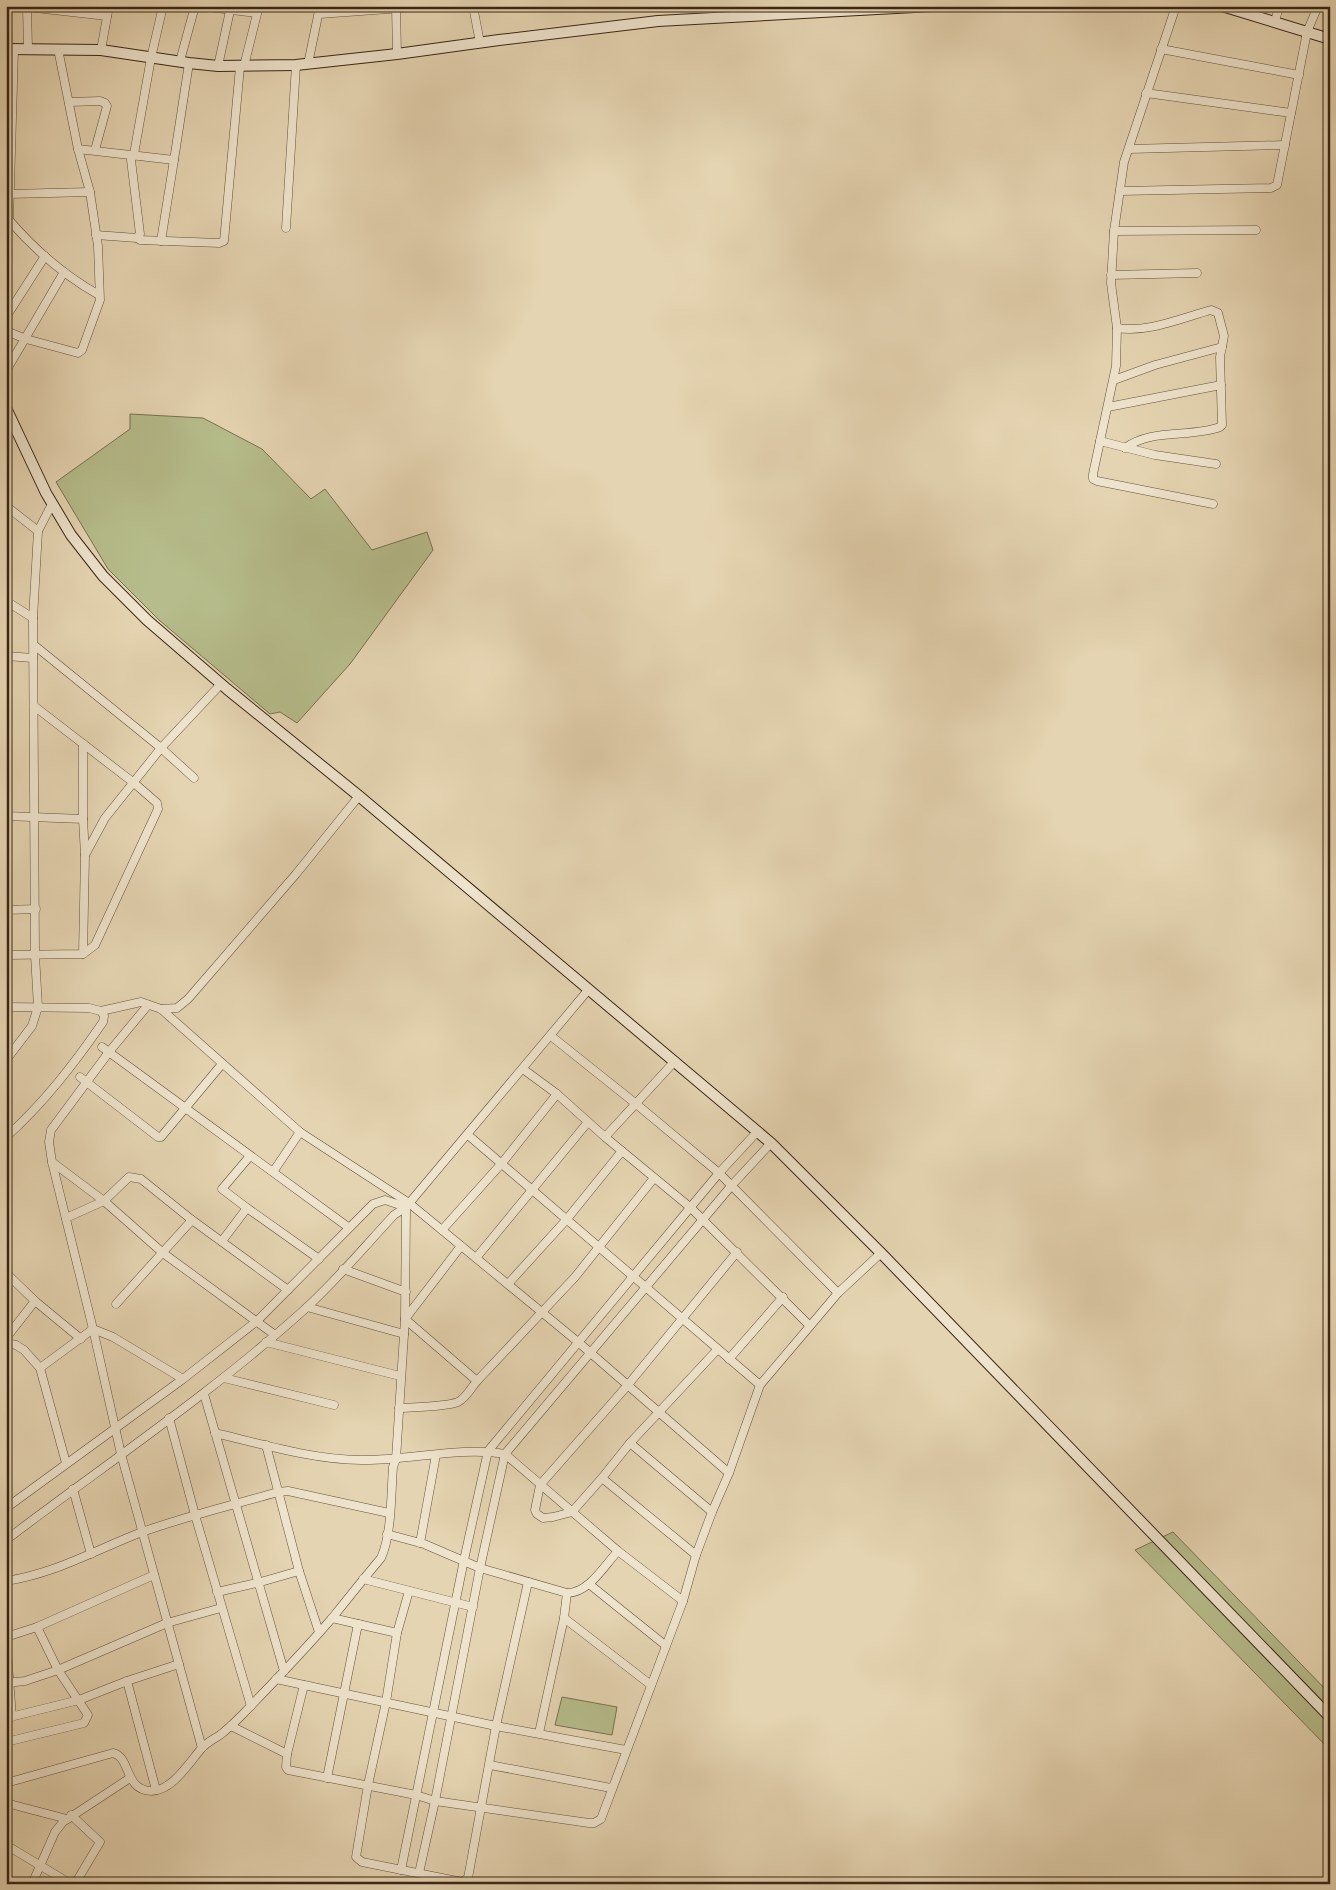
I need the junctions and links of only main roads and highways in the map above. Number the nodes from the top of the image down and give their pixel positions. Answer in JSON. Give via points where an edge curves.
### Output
{"nodes":[{"id":1,"x":933,"y":6,"type":"edge"},
{"id":2,"x":1222,"y":6,"type":"edge"},
{"id":3,"x":1330,"y":39,"type":"edge"},
{"id":4,"x":10,"y":49,"type":"edge"},
{"id":5,"x":6,"y":408,"type":"edge"},
{"id":6,"x":1330,"y":1716,"type":"edge"}],
"edges":[{"from":1,"to":4,"type":"main road","via":[[658,21],[296,65],[218,66],[101,50]]},
{"from":2,"to":3,"type":"main road"},
{"from":5,"to":6,"type":"main road","via":[[40,481],[71,534],[104,576],[168,640],[359,796],[771,1143]]}]}
